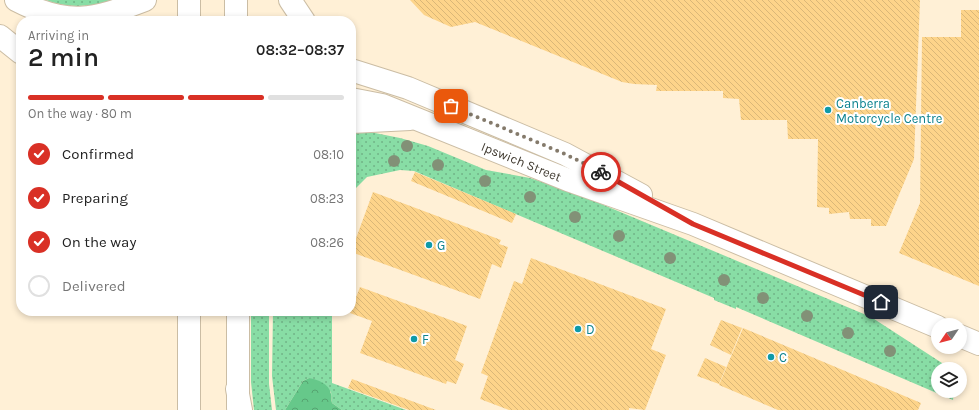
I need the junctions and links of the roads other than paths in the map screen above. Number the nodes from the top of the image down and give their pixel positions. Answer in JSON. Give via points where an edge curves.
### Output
{"nodes":[{"id":1,"x":12,"y":0,"type":"edge"},
{"id":2,"x":16,"y":0,"type":"edge"},
{"id":3,"x":145,"y":0,"type":"edge"},
{"id":4,"x":189,"y":0,"type":"edge"},
{"id":5,"x":236,"y":0,"type":"edge"},
{"id":6,"x":290,"y":0,"type":"edge"},
{"id":7,"x":29,"y":16,"type":"edge"},
{"id":8,"x":56,"y":16,"type":"edge"},
{"id":9,"x":98,"y":16,"type":"edge"},
{"id":10,"x":189,"y":16,"type":"edge"},
{"id":11,"x":236,"y":16,"type":"edge"},
{"id":12,"x":301,"y":16,"type":"edge"},
{"id":13,"x":0,"y":36,"type":"edge"},
{"id":14,"x":16,"y":49,"type":"edge"},
{"id":15,"x":356,"y":71,"type":"edge"},
{"id":16,"x":356,"y":100,"type":"edge"},
{"id":17,"x":418,"y":119,"type":"junction"},
{"id":18,"x":356,"y":122,"type":"edge"},
{"id":19,"x":693,"y":224,"type":"junction"},
{"id":20,"x":238,"y":316,"type":"edge"},
{"id":21,"x":186,"y":317,"type":"edge"},
{"id":22,"x":931,"y":324,"type":"edge"},
{"id":23,"x":967,"y":339,"type":"edge"},
{"id":24,"x":979,"y":344,"type":"edge"},
{"id":25,"x":237,"y":389,"type":"junction"},
{"id":26,"x":189,"y":410,"type":"edge"},
{"id":27,"x":238,"y":410,"type":"edge"},
{"id":28,"x":241,"y":410,"type":"edge"}],
"edges":[{"from":1,"to":7,"type":"main road"},
{"from":2,"to":8,"type":"main road"},
{"from":3,"to":9,"type":"main road"},
{"from":4,"to":10,"type":"main road"},
{"from":5,"to":11,"type":"main road"},
{"from":6,"to":12,"type":"main road"},
{"from":13,"to":14,"type":"main road"},
{"from":15,"to":19,"type":"main road","name":"Ipswich Street","via":[[408,88],[565,154]]},
{"from":16,"to":17,"type":"main road","name":"Ipswich Street","via":[[382,105]]},
{"from":17,"to":18,"type":"main road"},
{"from":17,"to":19,"type":"main road","name":"Ipswich Street","via":[[568,180]]},
{"from":19,"to":22,"type":"main road","name":"Ipswich Street"},
{"from":20,"to":25,"type":"main road"},
{"from":21,"to":26,"type":"main road"},
{"from":23,"to":24,"type":"main road"},
{"from":25,"to":27,"type":"main road"},
{"from":25,"to":28,"type":"main road"}]}
